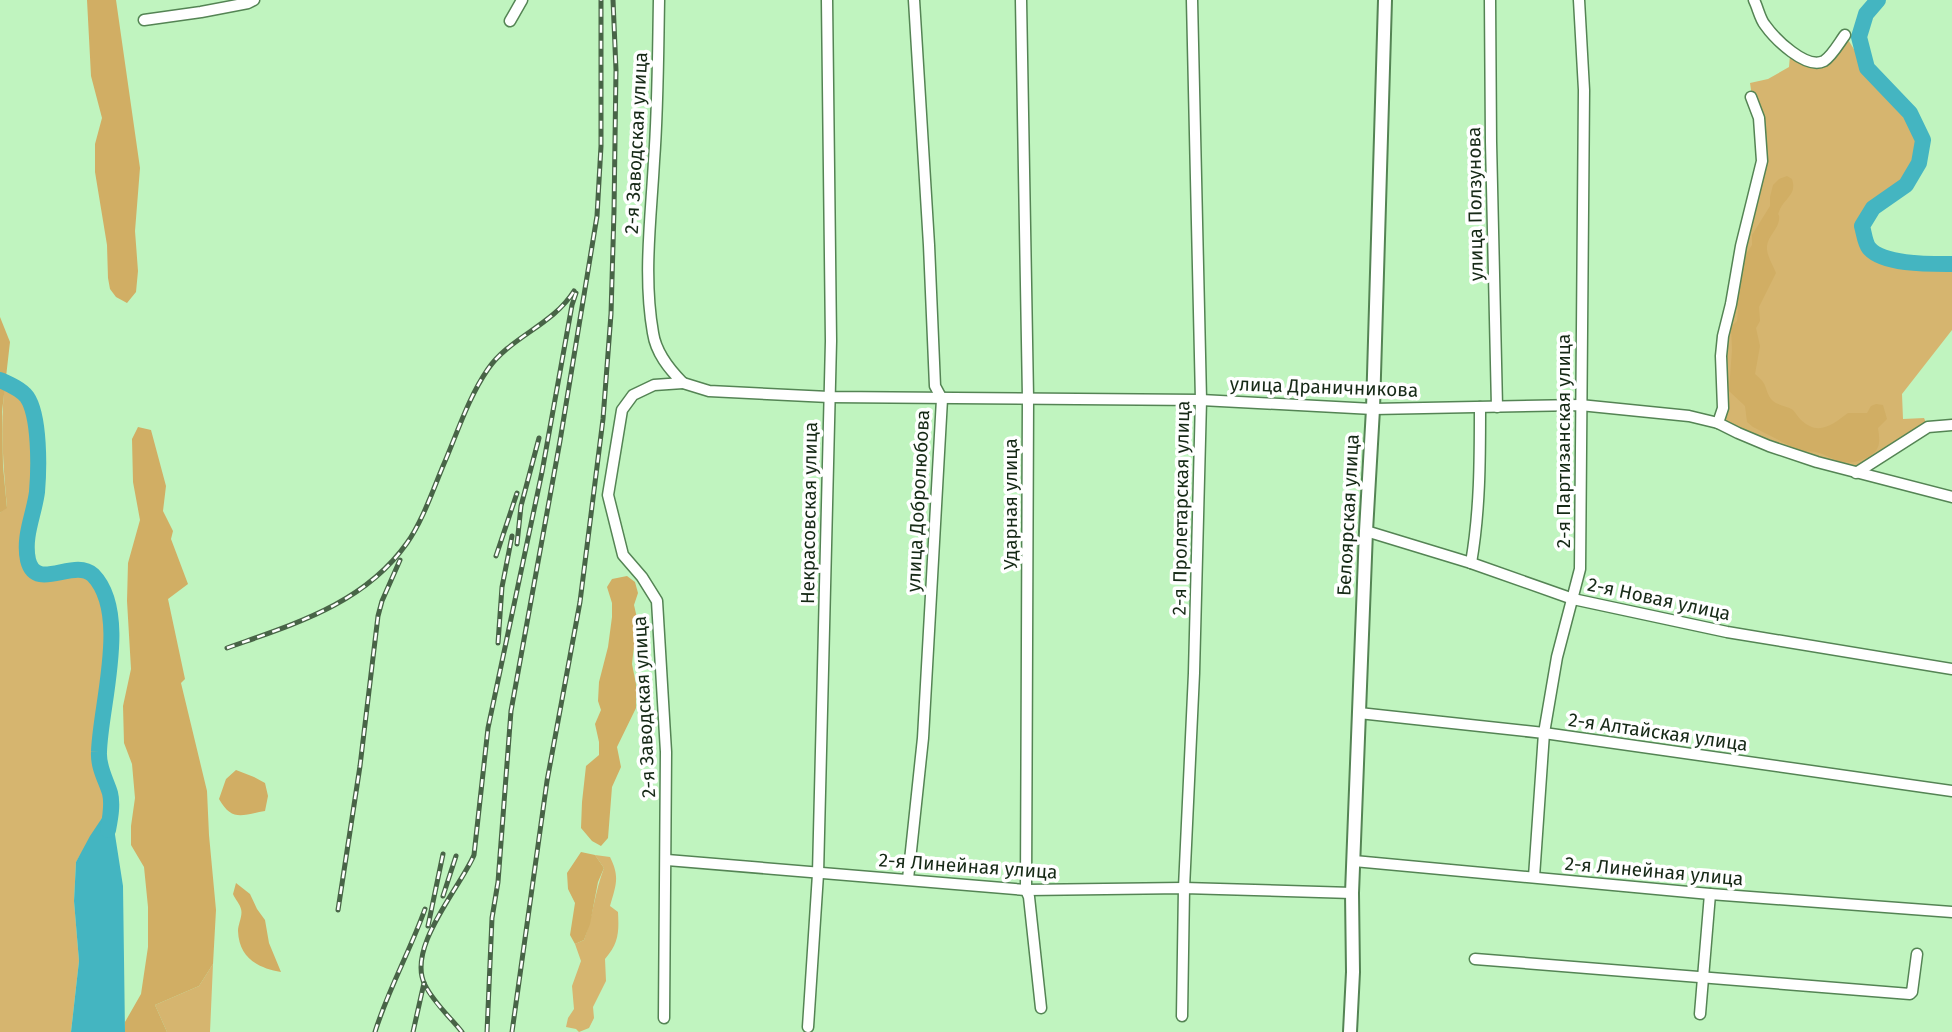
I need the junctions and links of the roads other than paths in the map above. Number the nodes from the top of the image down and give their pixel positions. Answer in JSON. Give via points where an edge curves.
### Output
{"nodes":[{"id":1,"x":254,"y":0,"type":"edge"},
{"id":2,"x":522,"y":0,"type":"edge"},
{"id":3,"x":659,"y":0,"type":"edge"},
{"id":4,"x":827,"y":0,"type":"edge"},
{"id":5,"x":914,"y":0,"type":"edge"},
{"id":6,"x":1021,"y":0,"type":"edge"},
{"id":7,"x":1192,"y":0,"type":"edge"},
{"id":8,"x":1385,"y":0,"type":"edge"},
{"id":9,"x":1490,"y":0,"type":"edge"},
{"id":10,"x":1579,"y":0,"type":"edge"},
{"id":11,"x":1754,"y":0,"type":"edge"},
{"id":12,"x":144,"y":20,"type":"dead end"},
{"id":13,"x":510,"y":20,"type":"dead end"},
{"id":14,"x":1845,"y":35,"type":"dead end"},
{"id":15,"x":1751,"y":97,"type":"dead end"},
{"id":16,"x":683,"y":383,"type":"junction"},
{"id":17,"x":829,"y":397,"type":"junction"},
{"id":18,"x":1028,"y":398,"type":"junction"},
{"id":19,"x":942,"y":399,"type":"junction"},
{"id":20,"x":1201,"y":400,"type":"junction"},
{"id":21,"x":1580,"y":405,"type":"junction"},
{"id":22,"x":1480,"y":407,"type":"junction"},
{"id":23,"x":1497,"y":407,"type":"junction"},
{"id":24,"x":1373,"y":409,"type":"junction"},
{"id":25,"x":1718,"y":423,"type":"junction"},
{"id":26,"x":1952,"y":425,"type":"edge"},
{"id":27,"x":1856,"y":473,"type":"junction"},
{"id":28,"x":1952,"y":497,"type":"edge"},
{"id":29,"x":1366,"y":531,"type":"junction"},
{"id":30,"x":1471,"y":563,"type":"junction"},
{"id":31,"x":1573,"y":599,"type":"junction"},
{"id":32,"x":1952,"y":668,"type":"edge"},
{"id":33,"x":1359,"y":713,"type":"junction"},
{"id":34,"x":1544,"y":733,"type":"junction"},
{"id":35,"x":1952,"y":791,"type":"edge"},
{"id":36,"x":667,"y":860,"type":"junction"},
{"id":37,"x":1354,"y":861,"type":"junction"},
{"id":38,"x":818,"y":874,"type":"junction"},
{"id":39,"x":1534,"y":877,"type":"junction"},
{"id":40,"x":908,"y":879,"type":"junction"},
{"id":41,"x":1184,"y":888,"type":"junction"},
{"id":42,"x":1026,"y":890,"type":"junction"},
{"id":43,"x":1352,"y":893,"type":"junction"},
{"id":44,"x":1710,"y":894,"type":"junction"},
{"id":45,"x":1952,"y":912,"type":"edge"},
{"id":46,"x":1917,"y":954,"type":"dead end"},
{"id":47,"x":1475,"y":959,"type":"dead end"},
{"id":48,"x":1702,"y":977,"type":"junction"},
{"id":49,"x":1041,"y":1008,"type":"dead end"},
{"id":50,"x":1700,"y":1014,"type":"dead end"},
{"id":51,"x":1182,"y":1016,"type":"dead end"},
{"id":52,"x":664,"y":1018,"type":"dead end"},
{"id":53,"x":808,"y":1027,"type":"dead end"},
{"id":54,"x":1350,"y":1032,"type":"edge"}],
"edges":[{"from":1,"to":12,"type":"street"},
{"from":2,"to":13,"type":"street"},
{"from":3,"to":16,"type":"street","name":"2-я Заводская улица","via":[[650,299],[653,336],[665,365]]},
{"from":4,"to":17,"type":"street","name":"Некрасовская улица"},
{"from":5,"to":19,"type":"street","name":"улица Добролюбова","via":[[934,386]]},
{"from":6,"to":18,"type":"street","name":"Ударная улица"},
{"from":7,"to":20,"type":"street","name":"2-я Пролетарская улица"},
{"from":8,"to":24,"type":"street","name":"Белоярская улица"},
{"from":9,"to":23,"type":"street","name":"улица Ползунова"},
{"from":10,"to":21,"type":"street","name":"2-я Партизанская улица","via":[[1584,90]]},
{"from":11,"to":14,"type":"street","via":[[1765,25],[1807,61],[1825,60]]},
{"from":15,"to":25,"type":"street","via":[[1759,118],[1762,161],[1723,336],[1723,408]]},
{"from":16,"to":17,"type":"street","name":"улица Драничникова","via":[[709,391]]},
{"from":16,"to":36,"type":"street","name":"2-я Заводская улица","via":[[654,385],[633,395],[622,410],[608,495],[623,555],[657,601]]},
{"from":17,"to":19,"type":"street","name":"улица Драничникова"},
{"from":17,"to":38,"type":"street","name":"Некрасовская улица"},
{"from":18,"to":19,"type":"street","name":"улица Драничникова"},
{"from":18,"to":20,"type":"street","name":"улица Драничникова"},
{"from":18,"to":42,"type":"street","name":"Ударная улица"},
{"from":19,"to":40,"type":"street","name":"улица Добролюбова","via":[[923,738]]},
{"from":20,"to":24,"type":"street","name":"улица Драничникова"},
{"from":20,"to":41,"type":"street","name":"2-я Пролетарская улица","via":[[1195,673]]},
{"from":21,"to":23,"type":"street","name":"улица Драничникова"},
{"from":21,"to":25,"type":"street","name":"улица Драничникова"},
{"from":21,"to":31,"type":"street","name":"2-я Партизанская улица","via":[[1580,569]]},
{"from":22,"to":23,"type":"street","name":"улица Драничникова"},
{"from":22,"to":24,"type":"street","name":"улица Драничникова"},
{"from":22,"to":30,"type":"street","via":[[1479,493]]},
{"from":24,"to":29,"type":"street","name":"Белоярская улица"},
{"from":25,"to":27,"type":"street","name":"улица Драничникова","via":[[1780,450]]},
{"from":26,"to":27,"type":"street","via":[[1928,428]]},
{"from":27,"to":28,"type":"street","name":"улица Драничникова"},
{"from":29,"to":30,"type":"street","name":"2-я Новая улица"},
{"from":29,"to":33,"type":"street","name":"Белоярская улица"},
{"from":30,"to":31,"type":"street","name":"2-я Новая улица"},
{"from":31,"to":32,"type":"street","name":"2-я Новая улица","via":[[1727,632]]},
{"from":31,"to":34,"type":"street","name":"2-я Партизанская улица"},
{"from":33,"to":34,"type":"street","name":"2-я Алтайская улица"},
{"from":33,"to":37,"type":"street","name":"Белоярская улица"},
{"from":34,"to":35,"type":"street","name":"2-я Алтайская улица"},
{"from":34,"to":39,"type":"street","name":"2-я Партизанская улица"},
{"from":36,"to":38,"type":"street","name":"2-я Линейная улица"},
{"from":36,"to":52,"type":"street","name":"2-я Заводская улица"},
{"from":37,"to":39,"type":"street","name":"2-я Линейная улица"},
{"from":37,"to":43,"type":"street","name":"Белоярская улица"},
{"from":38,"to":40,"type":"street","name":"2-я Линейная улица"},
{"from":38,"to":53,"type":"street","name":"Некрасовская улица"},
{"from":39,"to":44,"type":"street","name":"2-я Линейная улица"},
{"from":40,"to":42,"type":"street","name":"2-я Линейная улица"},
{"from":41,"to":42,"type":"street","name":"2-я Линейная улица"},
{"from":41,"to":43,"type":"street","name":"2-я Линейная улица"},
{"from":41,"to":51,"type":"street","name":"2-я Пролетарская улица"},
{"from":42,"to":49,"type":"street","name":"Ударная улица"},
{"from":43,"to":54,"type":"street","name":"Белоярская улица"},
{"from":44,"to":45,"type":"street","name":"2-я Линейная улица"},
{"from":44,"to":48,"type":"street"},
{"from":46,"to":48,"type":"street","via":[[1910,994]]},
{"from":47,"to":48,"type":"street"},
{"from":48,"to":50,"type":"street"}]}
